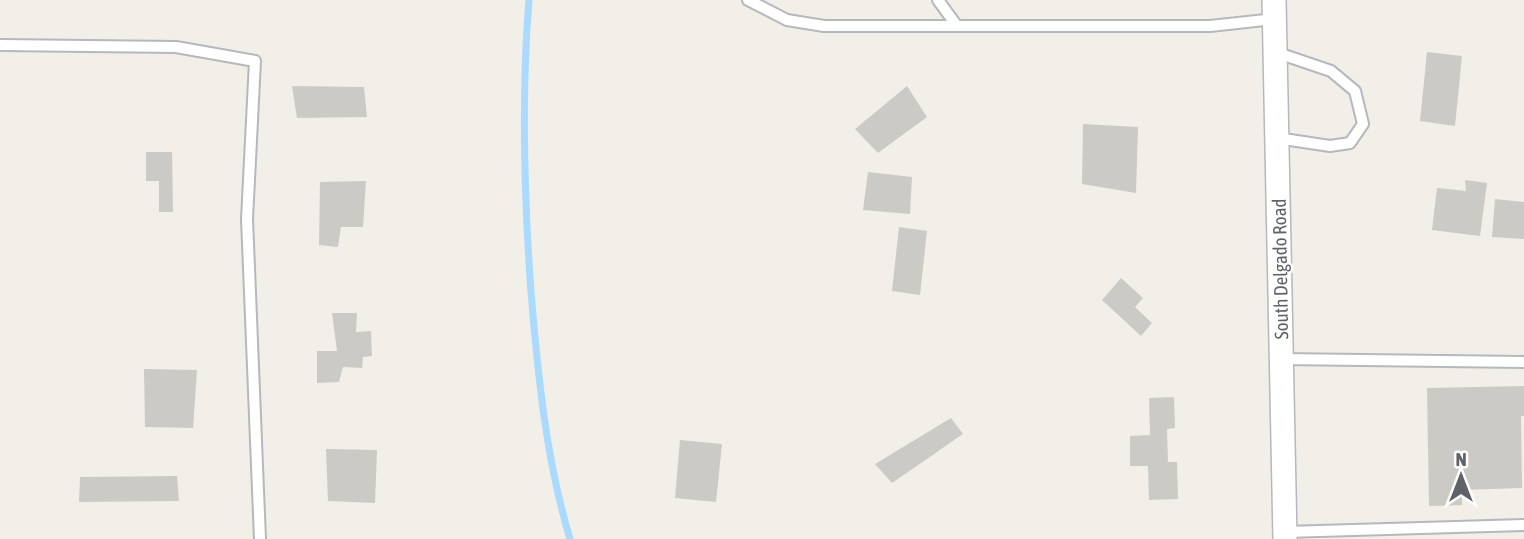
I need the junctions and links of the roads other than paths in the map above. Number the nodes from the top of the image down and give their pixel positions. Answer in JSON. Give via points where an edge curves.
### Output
{"nodes":[{"id":1,"x":748,"y":0,"type":"edge"},
{"id":2,"x":938,"y":0,"type":"edge"},
{"id":3,"x":1274,"y":10,"type":"edge"},
{"id":4,"x":957,"y":26,"type":"junction"},
{"id":5,"x":0,"y":45,"type":"edge"},
{"id":6,"x":1275,"y":52,"type":"junction"},
{"id":7,"x":1277,"y":138,"type":"junction"},
{"id":8,"x":1281,"y":359,"type":"junction"},
{"id":9,"x":1524,"y":362,"type":"edge"},
{"id":10,"x":1524,"y":525,"type":"edge"},
{"id":11,"x":1285,"y":535,"type":"edge"},
{"id":12,"x":260,"y":539,"type":"edge"}],
"edges":[{"from":1,"to":4,"type":"lane","via":[[787,20],[824,26]]},
{"from":2,"to":4,"type":"lane"},
{"from":3,"to":4,"type":"lane","via":[[1210,26]]},
{"from":3,"to":6,"type":"street","name":"South Delgado Road"},
{"from":5,"to":12,"type":"lane","via":[[176,47],[256,61],[247,219]]},
{"from":6,"to":7,"type":"street","name":"South Delgado Road"},
{"from":6,"to":7,"type":"lane","via":[[1331,71],[1355,91],[1363,124],[1350,143],[1330,146]]},
{"from":7,"to":8,"type":"street","name":"South Delgado Road"},
{"from":8,"to":9,"type":"lane"},
{"from":8,"to":11,"type":"street","name":"South Delgado Road"},
{"from":10,"to":11,"type":"lane"}]}
